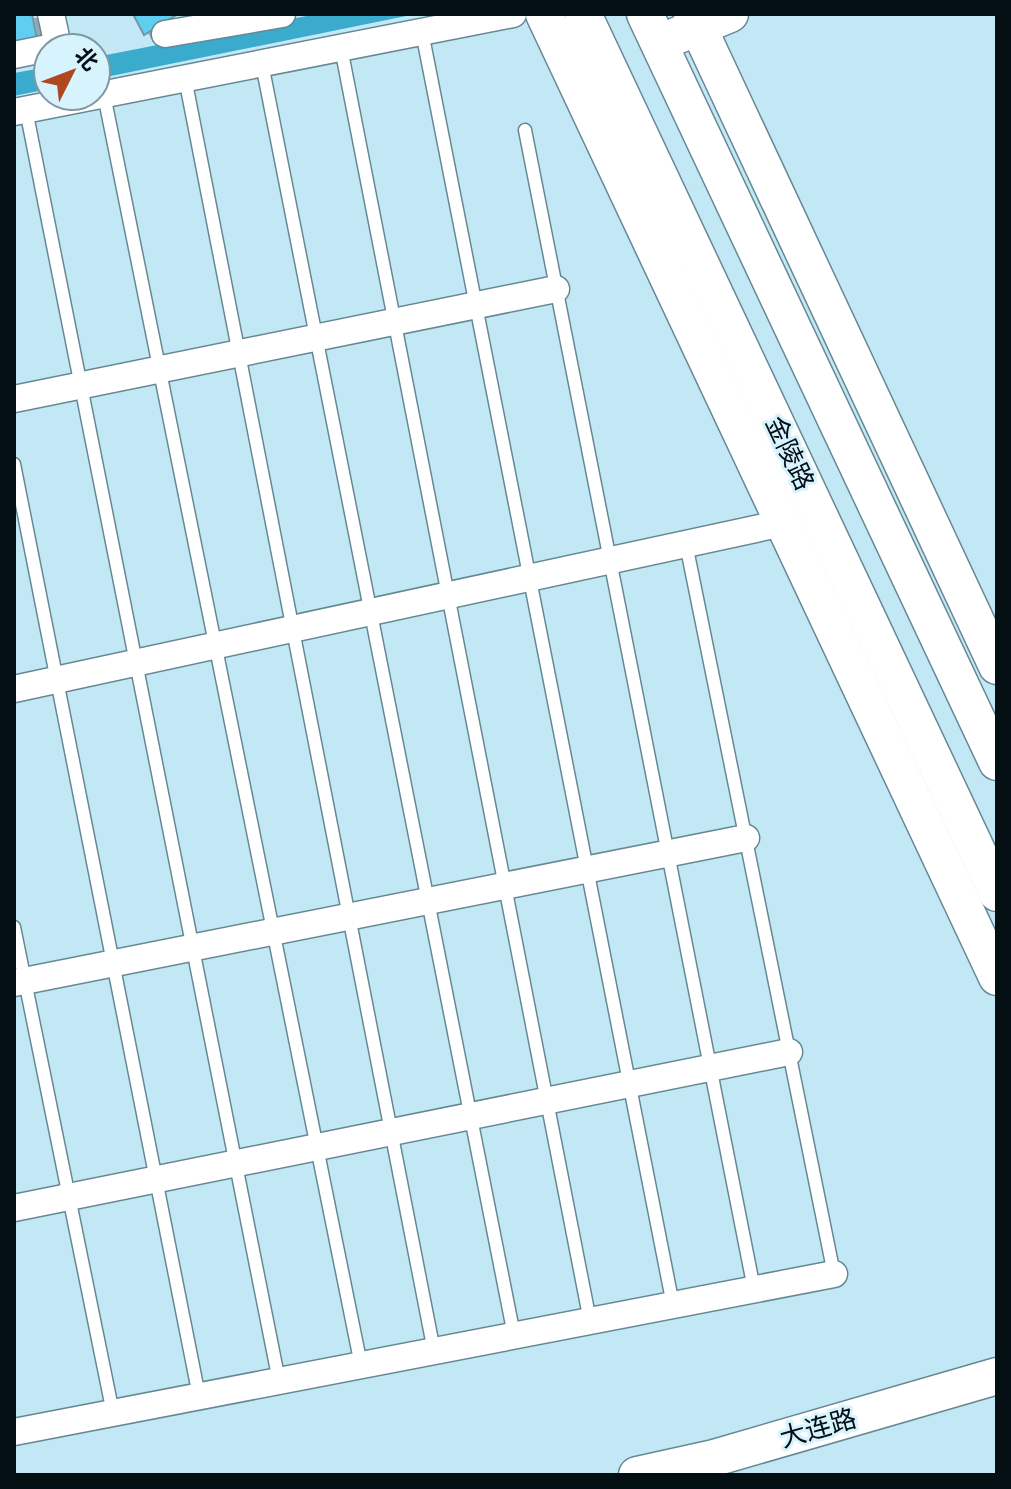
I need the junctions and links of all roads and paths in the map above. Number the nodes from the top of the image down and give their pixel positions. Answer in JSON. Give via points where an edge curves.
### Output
{"nodes":[{"id":1,"x":282,"y":14,"type":"edge"},
{"id":2,"x":513,"y":14,"type":"edge"},
{"id":3,"x":544,"y":14,"type":"edge"},
{"id":4,"x":583,"y":14,"type":"edge"},
{"id":5,"x":252,"y":17,"type":"edge"},
{"id":6,"x":707,"y":19,"type":"edge"},
{"id":7,"x":652,"y":28,"type":"edge"},
{"id":8,"x":422,"y":32,"type":"junction"},
{"id":9,"x":165,"y":34,"type":"dead end"},
{"id":10,"x":341,"y":48,"type":"junction"},
{"id":11,"x":262,"y":64,"type":"junction"},
{"id":12,"x":185,"y":78,"type":"junction"},
{"id":13,"x":112,"y":93,"type":"edge"},
{"id":14,"x":20,"y":111,"type":"edge"},
{"id":15,"x":107,"y":112,"type":"edge"},
{"id":16,"x":525,"y":130,"type":"dead end"},
{"id":17,"x":556,"y":289,"type":"junction"},
{"id":18,"x":476,"y":305,"type":"junction"},
{"id":19,"x":394,"y":321,"type":"junction"},
{"id":20,"x":317,"y":337,"type":"junction"},
{"id":21,"x":239,"y":353,"type":"junction"},
{"id":22,"x":159,"y":369,"type":"junction"},
{"id":23,"x":81,"y":385,"type":"junction"},
{"id":24,"x":14,"y":399,"type":"edge"},
{"id":25,"x":14,"y":464,"type":"edge"},
{"id":26,"x":783,"y":523,"type":"junction"},
{"id":27,"x":686,"y":544,"type":"junction"},
{"id":28,"x":610,"y":561,"type":"junction"},
{"id":29,"x":529,"y":578,"type":"junction"},
{"id":30,"x":448,"y":595,"type":"junction"},
{"id":31,"x":371,"y":612,"type":"junction"},
{"id":32,"x":292,"y":629,"type":"junction"},
{"id":33,"x":215,"y":645,"type":"junction"},
{"id":34,"x":136,"y":662,"type":"junction"},
{"id":35,"x":997,"y":666,"type":"edge"},
{"id":36,"x":57,"y":679,"type":"junction"},
{"id":37,"x":14,"y":689,"type":"edge"},
{"id":38,"x":997,"y":762,"type":"edge"},
{"id":39,"x":746,"y":838,"type":"junction"},
{"id":40,"x":668,"y":854,"type":"junction"},
{"id":41,"x":587,"y":870,"type":"junction"},
{"id":42,"x":505,"y":886,"type":"junction"},
{"id":43,"x":997,"y":893,"type":"edge"},
{"id":44,"x":428,"y":901,"type":"junction"},
{"id":45,"x":349,"y":917,"type":"junction"},
{"id":46,"x":14,"y":927,"type":"edge"},
{"id":47,"x":273,"y":932,"type":"junction"},
{"id":48,"x":193,"y":948,"type":"junction"},
{"id":49,"x":113,"y":963,"type":"junction"},
{"id":50,"x":997,"y":977,"type":"edge"},
{"id":51,"x":20,"y":982,"type":"edge"},
{"id":52,"x":789,"y":1052,"type":"junction"},
{"id":53,"x":710,"y":1068,"type":"junction"},
{"id":54,"x":629,"y":1084,"type":"junction"},
{"id":55,"x":547,"y":1101,"type":"junction"},
{"id":56,"x":471,"y":1116,"type":"junction"},
{"id":57,"x":391,"y":1132,"type":"junction"},
{"id":58,"x":317,"y":1147,"type":"junction"},
{"id":59,"x":236,"y":1163,"type":"junction"},
{"id":60,"x":156,"y":1179,"type":"junction"},
{"id":61,"x":69,"y":1197,"type":"junction"},
{"id":62,"x":14,"y":1208,"type":"edge"},
{"id":63,"x":834,"y":1274,"type":"joint"},
{"id":64,"x":754,"y":1289,"type":"junction"},
{"id":65,"x":673,"y":1305,"type":"junction"},
{"id":66,"x":590,"y":1321,"type":"junction"},
{"id":67,"x":514,"y":1335,"type":"junction"},
{"id":68,"x":434,"y":1351,"type":"junction"},
{"id":69,"x":361,"y":1365,"type":"junction"},
{"id":70,"x":997,"y":1376,"type":"edge"},
{"id":71,"x":279,"y":1381,"type":"junction"},
{"id":72,"x":199,"y":1396,"type":"junction"},
{"id":73,"x":113,"y":1413,"type":"junction"},
{"id":74,"x":14,"y":1432,"type":"edge"},
{"id":75,"x":637,"y":1475,"type":"edge"}],
"edges":[{"from":1,"to":5,"type":"street"},
{"from":2,"to":8,"type":"street"},
{"from":3,"to":26,"type":"street"},
{"from":4,"to":43,"type":"street","name":"金陵路"},
{"from":5,"to":9,"type":"street"},
{"from":6,"to":7,"type":"street"},
{"from":6,"to":35,"type":"street"},
{"from":7,"to":38,"type":"street"},
{"from":8,"to":10,"type":"street"},
{"from":8,"to":18,"type":"lane"},
{"from":10,"to":11,"type":"street"},
{"from":10,"to":19,"type":"lane"},
{"from":11,"to":12,"type":"street"},
{"from":11,"to":20,"type":"lane"},
{"from":12,"to":13,"type":"street"},
{"from":12,"to":21,"type":"lane"},
{"from":14,"to":23,"type":"lane"},
{"from":15,"to":22,"type":"lane"},
{"from":16,"to":17,"type":"lane"},
{"from":17,"to":18,"type":"street"},
{"from":17,"to":28,"type":"lane"},
{"from":18,"to":19,"type":"street"},
{"from":18,"to":29,"type":"lane"},
{"from":19,"to":20,"type":"street"},
{"from":19,"to":30,"type":"lane"},
{"from":20,"to":21,"type":"street"},
{"from":20,"to":31,"type":"lane"},
{"from":21,"to":22,"type":"street"},
{"from":21,"to":32,"type":"lane"},
{"from":22,"to":23,"type":"street"},
{"from":22,"to":33,"type":"lane"},
{"from":23,"to":24,"type":"street"},
{"from":23,"to":34,"type":"lane"},
{"from":25,"to":36,"type":"lane"},
{"from":26,"to":27,"type":"street"},
{"from":26,"to":50,"type":"street"},
{"from":27,"to":28,"type":"street"},
{"from":27,"to":39,"type":"lane"},
{"from":28,"to":29,"type":"street"},
{"from":28,"to":40,"type":"lane"},
{"from":29,"to":30,"type":"street"},
{"from":29,"to":41,"type":"lane"},
{"from":30,"to":31,"type":"street"},
{"from":30,"to":42,"type":"lane"},
{"from":31,"to":32,"type":"street"},
{"from":31,"to":44,"type":"lane"},
{"from":32,"to":33,"type":"street"},
{"from":32,"to":45,"type":"lane"},
{"from":33,"to":34,"type":"street"},
{"from":33,"to":47,"type":"lane"},
{"from":34,"to":36,"type":"street"},
{"from":34,"to":48,"type":"lane"},
{"from":36,"to":37,"type":"street"},
{"from":36,"to":49,"type":"lane"},
{"from":39,"to":40,"type":"street"},
{"from":39,"to":52,"type":"lane"},
{"from":40,"to":41,"type":"street"},
{"from":40,"to":53,"type":"lane"},
{"from":41,"to":42,"type":"street"},
{"from":41,"to":54,"type":"lane"},
{"from":42,"to":44,"type":"street"},
{"from":42,"to":55,"type":"lane"},
{"from":44,"to":45,"type":"street"},
{"from":44,"to":56,"type":"lane"},
{"from":45,"to":47,"type":"street"},
{"from":45,"to":57,"type":"lane"},
{"from":46,"to":51,"type":"lane"},
{"from":47,"to":48,"type":"street"},
{"from":47,"to":58,"type":"lane"},
{"from":48,"to":49,"type":"street"},
{"from":48,"to":59,"type":"lane"},
{"from":49,"to":51,"type":"street"},
{"from":49,"to":60,"type":"lane"},
{"from":51,"to":61,"type":"lane"},
{"from":52,"to":53,"type":"street"},
{"from":52,"to":63,"type":"lane"},
{"from":53,"to":54,"type":"street"},
{"from":53,"to":64,"type":"lane"},
{"from":54,"to":55,"type":"street"},
{"from":54,"to":65,"type":"lane"},
{"from":55,"to":56,"type":"street"},
{"from":55,"to":66,"type":"lane"},
{"from":56,"to":57,"type":"street"},
{"from":56,"to":67,"type":"lane"},
{"from":57,"to":58,"type":"street"},
{"from":57,"to":68,"type":"lane"},
{"from":58,"to":59,"type":"street"},
{"from":58,"to":69,"type":"lane"},
{"from":59,"to":60,"type":"street"},
{"from":59,"to":71,"type":"lane"},
{"from":60,"to":61,"type":"street"},
{"from":60,"to":72,"type":"lane"},
{"from":61,"to":62,"type":"street"},
{"from":61,"to":73,"type":"lane"},
{"from":63,"to":64,"type":"street"},
{"from":64,"to":65,"type":"street"},
{"from":65,"to":66,"type":"street"},
{"from":66,"to":67,"type":"street"},
{"from":67,"to":68,"type":"street"},
{"from":68,"to":69,"type":"street"},
{"from":69,"to":71,"type":"street"},
{"from":70,"to":75,"type":"street","name":"大连路","via":[[714,1458]]},
{"from":71,"to":72,"type":"street"},
{"from":72,"to":73,"type":"street"},
{"from":73,"to":74,"type":"street"}]}
